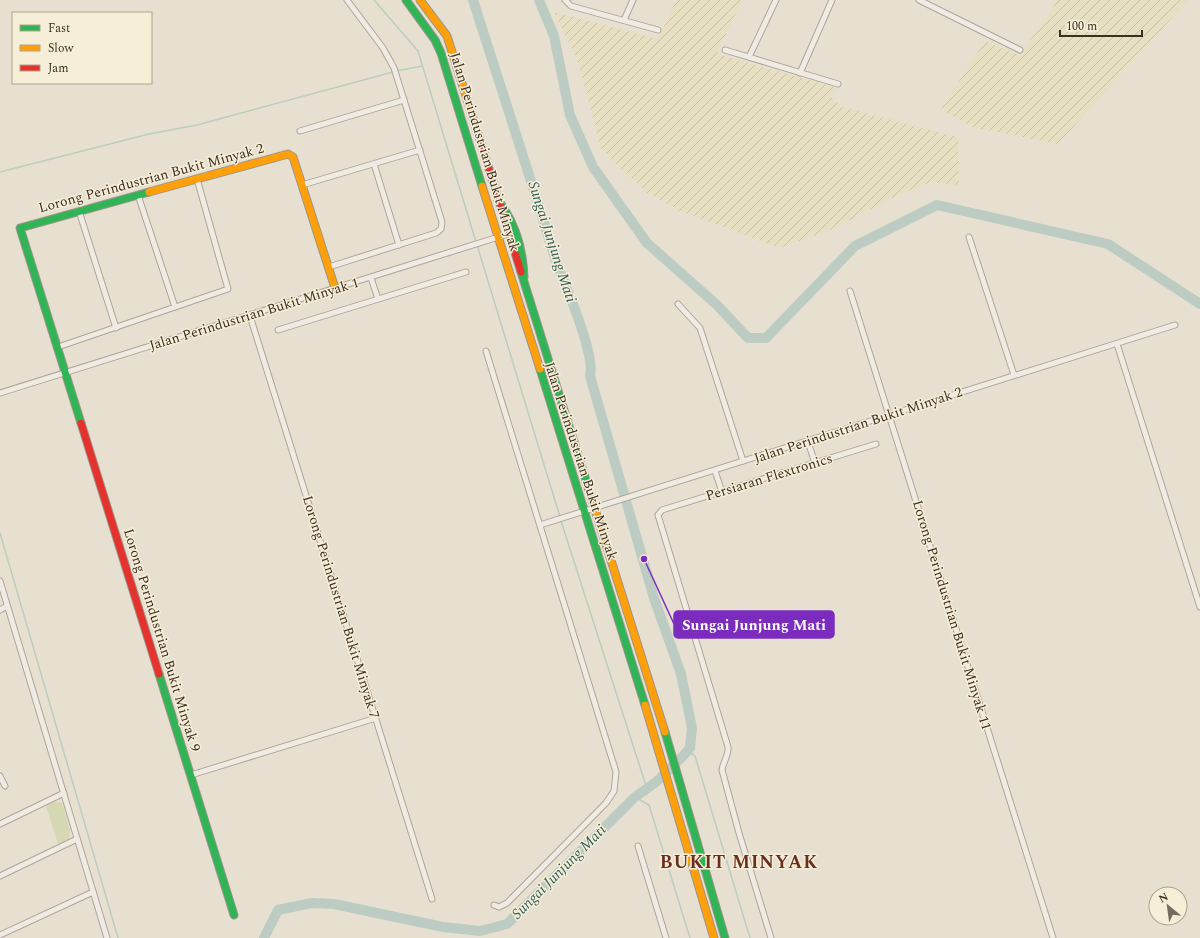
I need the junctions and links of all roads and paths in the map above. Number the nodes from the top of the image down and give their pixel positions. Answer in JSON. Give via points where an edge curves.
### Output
{"nodes":[{"id":1,"x":347,"y":0,"type":"edge"},
{"id":2,"x":406,"y":0,"type":"edge"},
{"id":3,"x":420,"y":0,"type":"edge"},
{"id":4,"x":565,"y":0,"type":"edge"},
{"id":5,"x":633,"y":0,"type":"edge"},
{"id":6,"x":776,"y":0,"type":"edge"},
{"id":7,"x":832,"y":0,"type":"edge"},
{"id":8,"x":919,"y":0,"type":"edge"},
{"id":9,"x":624,"y":20,"type":"junction"},
{"id":10,"x":658,"y":30,"type":"dead end"},
{"id":11,"x":725,"y":50,"type":"dead end"},
{"id":12,"x":1020,"y":50,"type":"dead end"},
{"id":13,"x":749,"y":57,"type":"junction"},
{"id":14,"x":800,"y":73,"type":"junction"},
{"id":15,"x":838,"y":84,"type":"dead end"},
{"id":16,"x":404,"y":100,"type":"junction"},
{"id":17,"x":300,"y":132,"type":"dead end"},
{"id":18,"x":420,"y":150,"type":"junction"},
{"id":19,"x":374,"y":164,"type":"junction"},
{"id":20,"x":197,"y":179,"type":"junction"},
{"id":21,"x":302,"y":185,"type":"junction"},
{"id":22,"x":138,"y":195,"type":"junction"},
{"id":23,"x":497,"y":198,"type":"junction"},
{"id":24,"x":79,"y":211,"type":"junction"},
{"id":25,"x":20,"y":228,"type":"joint"},
{"id":26,"x":508,"y":234,"type":"junction"},
{"id":27,"x":497,"y":237,"type":"junction"},
{"id":28,"x":969,"y":237,"type":"dead end"},
{"id":29,"x":399,"y":245,"type":"junction"},
{"id":30,"x":329,"y":267,"type":"junction"},
{"id":31,"x":466,"y":272,"type":"dead end"},
{"id":32,"x":371,"y":278,"type":"junction"},
{"id":33,"x":523,"y":283,"type":"junction"},
{"id":34,"x":335,"y":288,"type":"junction"},
{"id":35,"x":850,"y":291,"type":"dead end"},
{"id":36,"x":378,"y":299,"type":"junction"},
{"id":37,"x":678,"y":304,"type":"dead end"},
{"id":38,"x":175,"y":307,"type":"junction"},
{"id":39,"x":250,"y":316,"type":"junction"},
{"id":40,"x":1175,"y":325,"type":"dead end"},
{"id":41,"x":116,"y":328,"type":"junction"},
{"id":42,"x":278,"y":330,"type":"dead end"},
{"id":43,"x":1117,"y":344,"type":"junction"},
{"id":44,"x":58,"y":347,"type":"junction"},
{"id":45,"x":486,"y":351,"type":"dead end"},
{"id":46,"x":66,"y":372,"type":"junction"},
{"id":47,"x":1014,"y":375,"type":"junction"},
{"id":48,"x":0,"y":393,"type":"edge"},
{"id":49,"x":889,"y":415,"type":"junction"},
{"id":50,"x":808,"y":442,"type":"junction"},
{"id":51,"x":876,"y":444,"type":"dead end"},
{"id":52,"x":743,"y":461,"type":"junction"},
{"id":53,"x":815,"y":463,"type":"junction"},
{"id":54,"x":715,"y":470,"type":"junction"},
{"id":55,"x":722,"y":492,"type":"junction"},
{"id":56,"x":594,"y":508,"type":"junction"},
{"id":57,"x":584,"y":512,"type":"junction"},
{"id":58,"x":540,"y":525,"type":"junction"},
{"id":59,"x":0,"y":582,"type":"edge"},
{"id":60,"x":7,"y":606,"type":"junction"},
{"id":61,"x":1200,"y":607,"type":"edge"},
{"id":62,"x":0,"y":610,"type":"edge"},
{"id":63,"x":376,"y":718,"type":"junction"},
{"id":64,"x":0,"y":776,"type":"edge"},
{"id":65,"x":191,"y":776,"type":"junction"},
{"id":66,"x":5,"y":786,"type":"dead end"},
{"id":67,"x":64,"y":793,"type":"junction"},
{"id":68,"x":0,"y":824,"type":"edge"},
{"id":69,"x":77,"y":839,"type":"junction"},
{"id":70,"x":638,"y":846,"type":"dead end"},
{"id":71,"x":0,"y":876,"type":"edge"},
{"id":72,"x":93,"y":892,"type":"junction"},
{"id":73,"x":432,"y":899,"type":"dead end"},
{"id":74,"x":494,"y":905,"type":"dead end"},
{"id":75,"x":234,"y":915,"type":"dead end"},
{"id":76,"x":0,"y":935,"type":"edge"},
{"id":77,"x":107,"y":938,"type":"edge"},
{"id":78,"x":666,"y":938,"type":"edge"},
{"id":79,"x":714,"y":938,"type":"edge"},
{"id":80,"x":725,"y":938,"type":"edge"},
{"id":81,"x":771,"y":938,"type":"edge"},
{"id":82,"x":1053,"y":938,"type":"edge"}],
"edges":[{"from":1,"to":16,"type":"street","via":[[383,48],[394,68]]},
{"from":2,"to":27,"type":"main road","name":"Jalan Perindustrian Bukit Minyak","via":[[435,40],[441,54]]},
{"from":3,"to":23,"type":"main road","name":"Jalan Perindustrian Bukit Minyak","via":[[447,36]]},
{"from":4,"to":9,"type":"street","via":[[571,6]]},
{"from":5,"to":9,"type":"street"},
{"from":6,"to":13,"type":"street"},
{"from":7,"to":14,"type":"street"},
{"from":8,"to":12,"type":"street"},
{"from":9,"to":10,"type":"street"},
{"from":11,"to":13,"type":"street"},
{"from":13,"to":14,"type":"street"},
{"from":14,"to":15,"type":"street"},
{"from":16,"to":17,"type":"street"},
{"from":16,"to":18,"type":"street"},
{"from":18,"to":19,"type":"street"},
{"from":18,"to":29,"type":"street","via":[[442,222],[441,229]]},
{"from":19,"to":21,"type":"street"},
{"from":19,"to":29,"type":"street"},
{"from":20,"to":21,"type":"main road","name":"Lorong Perindustrian Bukit Minyak 2","via":[[288,154],[293,157]]},
{"from":20,"to":22,"type":"main road","name":"Lorong Perindustrian Bukit Minyak 2"},
{"from":20,"to":38,"type":"street","via":[[228,289]]},
{"from":21,"to":30,"type":"main road"},
{"from":22,"to":24,"type":"main road","name":"Lorong Perindustrian Bukit Minyak 2"},
{"from":22,"to":38,"type":"street"},
{"from":23,"to":26,"type":"main road","name":"Jalan Perindustrian Bukit Minyak"},
{"from":23,"to":33,"type":"main road","via":[[508,210],[523,256]]},
{"from":24,"to":25,"type":"main road","name":"Lorong Perindustrian Bukit Minyak 2"},
{"from":24,"to":41,"type":"street"},
{"from":25,"to":44,"type":"main road","name":"Lorong Perindustrian Bukit Minyak 9"},
{"from":26,"to":27,"type":"street","name":"Jalan Perindustrian Bukit Minyak 1"},
{"from":26,"to":33,"type":"main road","name":"Jalan Perindustrian Bukit Minyak"},
{"from":27,"to":32,"type":"street","name":"Jalan Perindustrian Bukit Minyak 1"},
{"from":27,"to":57,"type":"main road","name":"Jalan Perindustrian Bukit Minyak"},
{"from":28,"to":47,"type":"street"},
{"from":29,"to":30,"type":"street"},
{"from":30,"to":34,"type":"main road"},
{"from":31,"to":36,"type":"street","name":"Jalan Perindustrian Bukit Minyak 1"},
{"from":32,"to":34,"type":"street","name":"Jalan Perindustrian Bukit Minyak 1"},
{"from":32,"to":36,"type":"street"},
{"from":33,"to":56,"type":"main road","name":"Jalan Perindustrian Bukit Minyak"},
{"from":34,"to":39,"type":"street","name":"Jalan Perindustrian Bukit Minyak 1"},
{"from":35,"to":49,"type":"street","name":"Lorong Perindustrian Bukit Minyak 11"},
{"from":36,"to":42,"type":"street","name":"Jalan Perindustrian Bukit Minyak 1"},
{"from":37,"to":52,"type":"street","via":[[700,328]]},
{"from":38,"to":41,"type":"street"},
{"from":39,"to":46,"type":"street","name":"Jalan Perindustrian Bukit Minyak 1"},
{"from":39,"to":63,"type":"street","name":"Lorong Perindustrian Bukit Minyak 7"},
{"from":40,"to":43,"type":"street","name":"Jalan Perindustrian Bukit Minyak 2"},
{"from":41,"to":44,"type":"street"},
{"from":43,"to":47,"type":"street","name":"Jalan Perindustrian Bukit Minyak 2"},
{"from":43,"to":61,"type":"street"},
{"from":44,"to":46,"type":"main road","name":"Lorong Perindustrian Bukit Minyak 9"},
{"from":45,"to":58,"type":"street"},
{"from":46,"to":48,"type":"street","name":"Jalan Perindustrian Bukit Minyak 1"},
{"from":46,"to":65,"type":"main road","name":"Lorong Perindustrian Bukit Minyak 9"},
{"from":47,"to":49,"type":"street","name":"Jalan Perindustrian Bukit Minyak 2"},
{"from":49,"to":50,"type":"street","name":"Jalan Perindustrian Bukit Minyak 2"},
{"from":49,"to":82,"type":"street","name":"Lorong Perindustrian Bukit Minyak 11"},
{"from":50,"to":52,"type":"street","name":"Jalan Perindustrian Bukit Minyak 2"},
{"from":50,"to":53,"type":"street"},
{"from":51,"to":53,"type":"street","name":"Persiaran Flextronics"},
{"from":52,"to":54,"type":"street","name":"Jalan Perindustrian Bukit Minyak 2"},
{"from":53,"to":55,"type":"street","name":"Persiaran Flextronics"},
{"from":54,"to":55,"type":"street"},
{"from":54,"to":56,"type":"street","name":"Jalan Perindustrian Bukit Minyak 2"},
{"from":55,"to":81,"type":"street","name":"Persiaran Flextronics","via":[[662,510],[658,515],[728,750],[722,770]]},
{"from":56,"to":57,"type":"street","name":"Jalan Perindustrian Bukit Minyak 2"},
{"from":56,"to":80,"type":"main road","name":"Jalan Perindustrian Bukit Minyak","via":[[668,741]]},
{"from":57,"to":58,"type":"street","name":"Jalan Perindustrian Bukit Minyak 2"},
{"from":57,"to":79,"type":"main road","name":"Jalan Perindustrian Bukit Minyak","via":[[671,788]]},
{"from":58,"to":74,"type":"street","via":[[616,772],[614,791],[606,803],[507,904],[499,907]]},
{"from":59,"to":60,"type":"street"},
{"from":60,"to":62,"type":"street"},
{"from":60,"to":67,"type":"street"},
{"from":63,"to":65,"type":"street"},
{"from":63,"to":73,"type":"street","name":"Lorong Perindustrian Bukit Minyak 7"},
{"from":64,"to":66,"type":"street"},
{"from":65,"to":75,"type":"main road","name":"Lorong Perindustrian Bukit Minyak 9"},
{"from":67,"to":68,"type":"street"},
{"from":67,"to":69,"type":"street"},
{"from":69,"to":71,"type":"street"},
{"from":69,"to":72,"type":"street"},
{"from":70,"to":78,"type":"street"},
{"from":72,"to":76,"type":"street"},
{"from":72,"to":77,"type":"street"}]}
